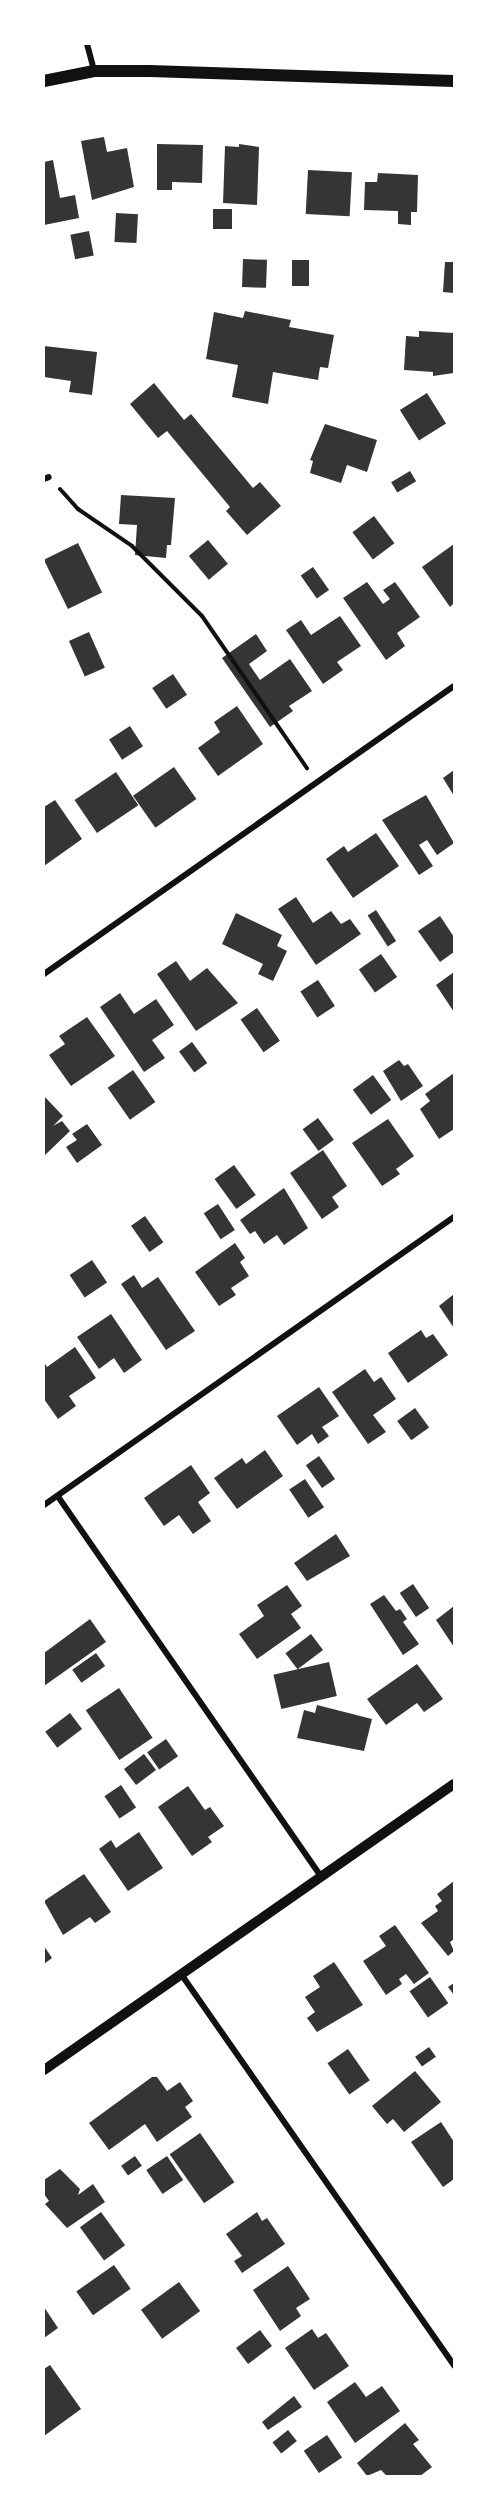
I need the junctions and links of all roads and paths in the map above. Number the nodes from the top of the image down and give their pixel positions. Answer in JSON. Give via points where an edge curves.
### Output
{"nodes":[{"id":1,"x":87,"y":44,"type":"edge"},
{"id":2,"x":94,"y":71,"type":"junction"},
{"id":3,"x":44,"y":81,"type":"edge"},
{"id":4,"x":454,"y":81,"type":"edge"},
{"id":5,"x":46,"y":478,"type":"edge"},
{"id":6,"x":454,"y":686,"type":"edge"},
{"id":7,"x":318,"y":784,"type":"junction"},
{"id":8,"x":44,"y":974,"type":"edge"},
{"id":9,"x":454,"y":1217,"type":"edge"},
{"id":10,"x":59,"y":1498,"type":"junction"},
{"id":11,"x":44,"y":1505,"type":"edge"},
{"id":12,"x":454,"y":1784,"type":"edge"},
{"id":13,"x":321,"y":1876,"type":"junction"},
{"id":14,"x":181,"y":1974,"type":"junction"},
{"id":15,"x":44,"y":2070,"type":"edge"},
{"id":16,"x":454,"y":2366,"type":"edge"}],
"edges":[{"from":1,"to":2,"type":"street"},
{"from":2,"to":3,"type":"main road"},
{"from":2,"to":4,"type":"main road"},
{"from":5,"to":7,"type":"path","via":[[78,510],[132,546],[202,616]]},
{"from":6,"to":7,"type":"street"},
{"from":7,"to":8,"type":"street"},
{"from":9,"to":10,"type":"street"},
{"from":10,"to":11,"type":"street"},
{"from":10,"to":13,"type":"street"},
{"from":12,"to":13,"type":"street"},
{"from":13,"to":14,"type":"street"},
{"from":14,"to":15,"type":"street"},
{"from":14,"to":16,"type":"street"}]}
